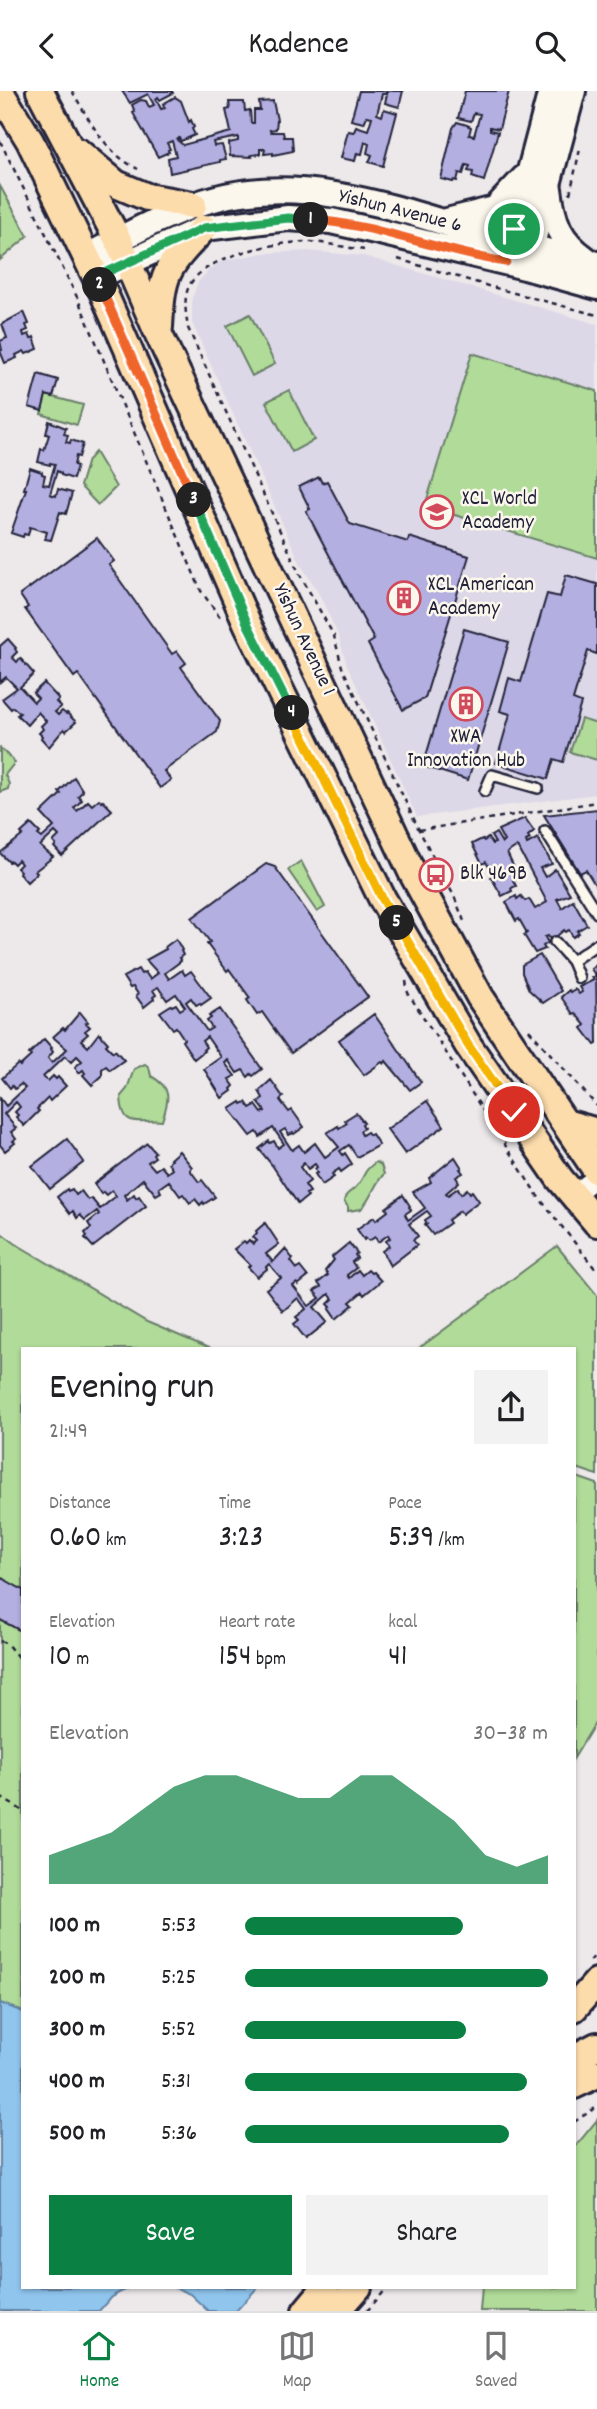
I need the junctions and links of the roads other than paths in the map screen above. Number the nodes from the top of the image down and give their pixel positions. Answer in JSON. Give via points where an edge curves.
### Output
{"nodes":[{"id":1,"x":40,"y":91,"type":"edge"},
{"id":2,"x":0,"y":92,"type":"edge"},
{"id":3,"x":560,"y":100,"type":"edge"},
{"id":4,"x":68,"y":144,"type":"junction"},
{"id":5,"x":530,"y":171,"type":"junction"},
{"id":6,"x":548,"y":187,"type":"junction"},
{"id":7,"x":198,"y":217,"type":"junction"},
{"id":8,"x":442,"y":222,"type":"junction"},
{"id":9,"x":123,"y":251,"type":"junction"},
{"id":10,"x":518,"y":254,"type":"junction"},
{"id":11,"x":91,"y":267,"type":"junction"},
{"id":12,"x":595,"y":271,"type":"edge"},
{"id":13,"x":159,"y":335,"type":"junction"},
{"id":14,"x":538,"y":788,"type":"dead end"},
{"id":15,"x":485,"y":791,"type":"dead end"},
{"id":16,"x":545,"y":831,"type":"dead end"},
{"id":17,"x":597,"y":913,"type":"edge"},
{"id":18,"x":555,"y":942,"type":"dead end"},
{"id":19,"x":597,"y":944,"type":"edge"},
{"id":20,"x":572,"y":961,"type":"junction"},
{"id":21,"x":579,"y":978,"type":"dead end"},
{"id":22,"x":565,"y":1123,"type":"junction"},
{"id":23,"x":597,"y":1132,"type":"edge"},
{"id":24,"x":597,"y":1171,"type":"edge"},
{"id":25,"x":597,"y":1177,"type":"edge"},
{"id":26,"x":589,"y":1208,"type":"edge"},
{"id":27,"x":597,"y":1982,"type":"edge"},
{"id":28,"x":576,"y":2006,"type":"edge"},
{"id":29,"x":597,"y":2046,"type":"edge"},
{"id":30,"x":576,"y":2057,"type":"edge"},
{"id":31,"x":597,"y":2074,"type":"edge"},
{"id":32,"x":576,"y":2084,"type":"edge"},
{"id":33,"x":324,"y":2289,"type":"edge"},
{"id":34,"x":356,"y":2289,"type":"edge"},
{"id":35,"x":306,"y":2311,"type":"edge"},
{"id":36,"x":337,"y":2311,"type":"edge"}],
"edges":[{"from":1,"to":4,"type":"main road","name":"Yishun Avenue 1"},
{"from":2,"to":11,"type":"main road","name":"Yishun Avenue 1","via":[[30,142]]},
{"from":3,"to":5,"type":"main road"},
{"from":3,"to":6,"type":"main road"},
{"from":4,"to":7,"type":"main road","via":[[116,184]]},
{"from":4,"to":9,"type":"main road","name":"Yishun Avenue 1"},
{"from":5,"to":8,"type":"main road","via":[[495,209]]},
{"from":5,"to":10,"type":"main road"},
{"from":6,"to":10,"type":"main road"},
{"from":6,"to":12,"type":"main road","via":[[559,232]]},
{"from":7,"to":8,"type":"main road","name":"Yishun Avenue 6","via":[[219,197],[306,190]]},
{"from":7,"to":9,"type":"main road","name":"Yishun Avenue 6"},
{"from":7,"to":10,"type":"main road","name":"Yishun Avenue 6","via":[[331,221]]},
{"from":7,"to":13,"type":"main road","via":[[166,273]]},
{"from":8,"to":10,"type":"main road","name":"Yishun Avenue 6"},
{"from":9,"to":11,"type":"main road","name":"Yishun Avenue 6"},
{"from":9,"to":13,"type":"main road","name":"Yishun Avenue 1"},
{"from":10,"to":12,"type":"main road","name":"Yishun Avenue 6"},
{"from":11,"to":26,"type":"main road","name":"Yishun Avenue 1","via":[[248,625],[382,898],[468,1045],[560,1179]]},
{"from":13,"to":22,"type":"main road","name":"Yishun Avenue 1","via":[[412,872],[480,997]]},
{"from":14,"to":15,"type":"lane","via":[[492,775]]},
{"from":16,"to":17,"type":"lane"},
{"from":18,"to":20,"type":"lane"},
{"from":19,"to":20,"type":"lane"},
{"from":20,"to":21,"type":"lane"},
{"from":22,"to":23,"type":"main road"},
{"from":22,"to":24,"type":"main road","name":"Yishun Avenue 1"},
{"from":25,"to":26,"type":"street"},
{"from":27,"to":28,"type":"main road"},
{"from":29,"to":30,"type":"main road"},
{"from":31,"to":32,"type":"main road"},
{"from":33,"to":35,"type":"main road"},
{"from":34,"to":36,"type":"main road"}]}
